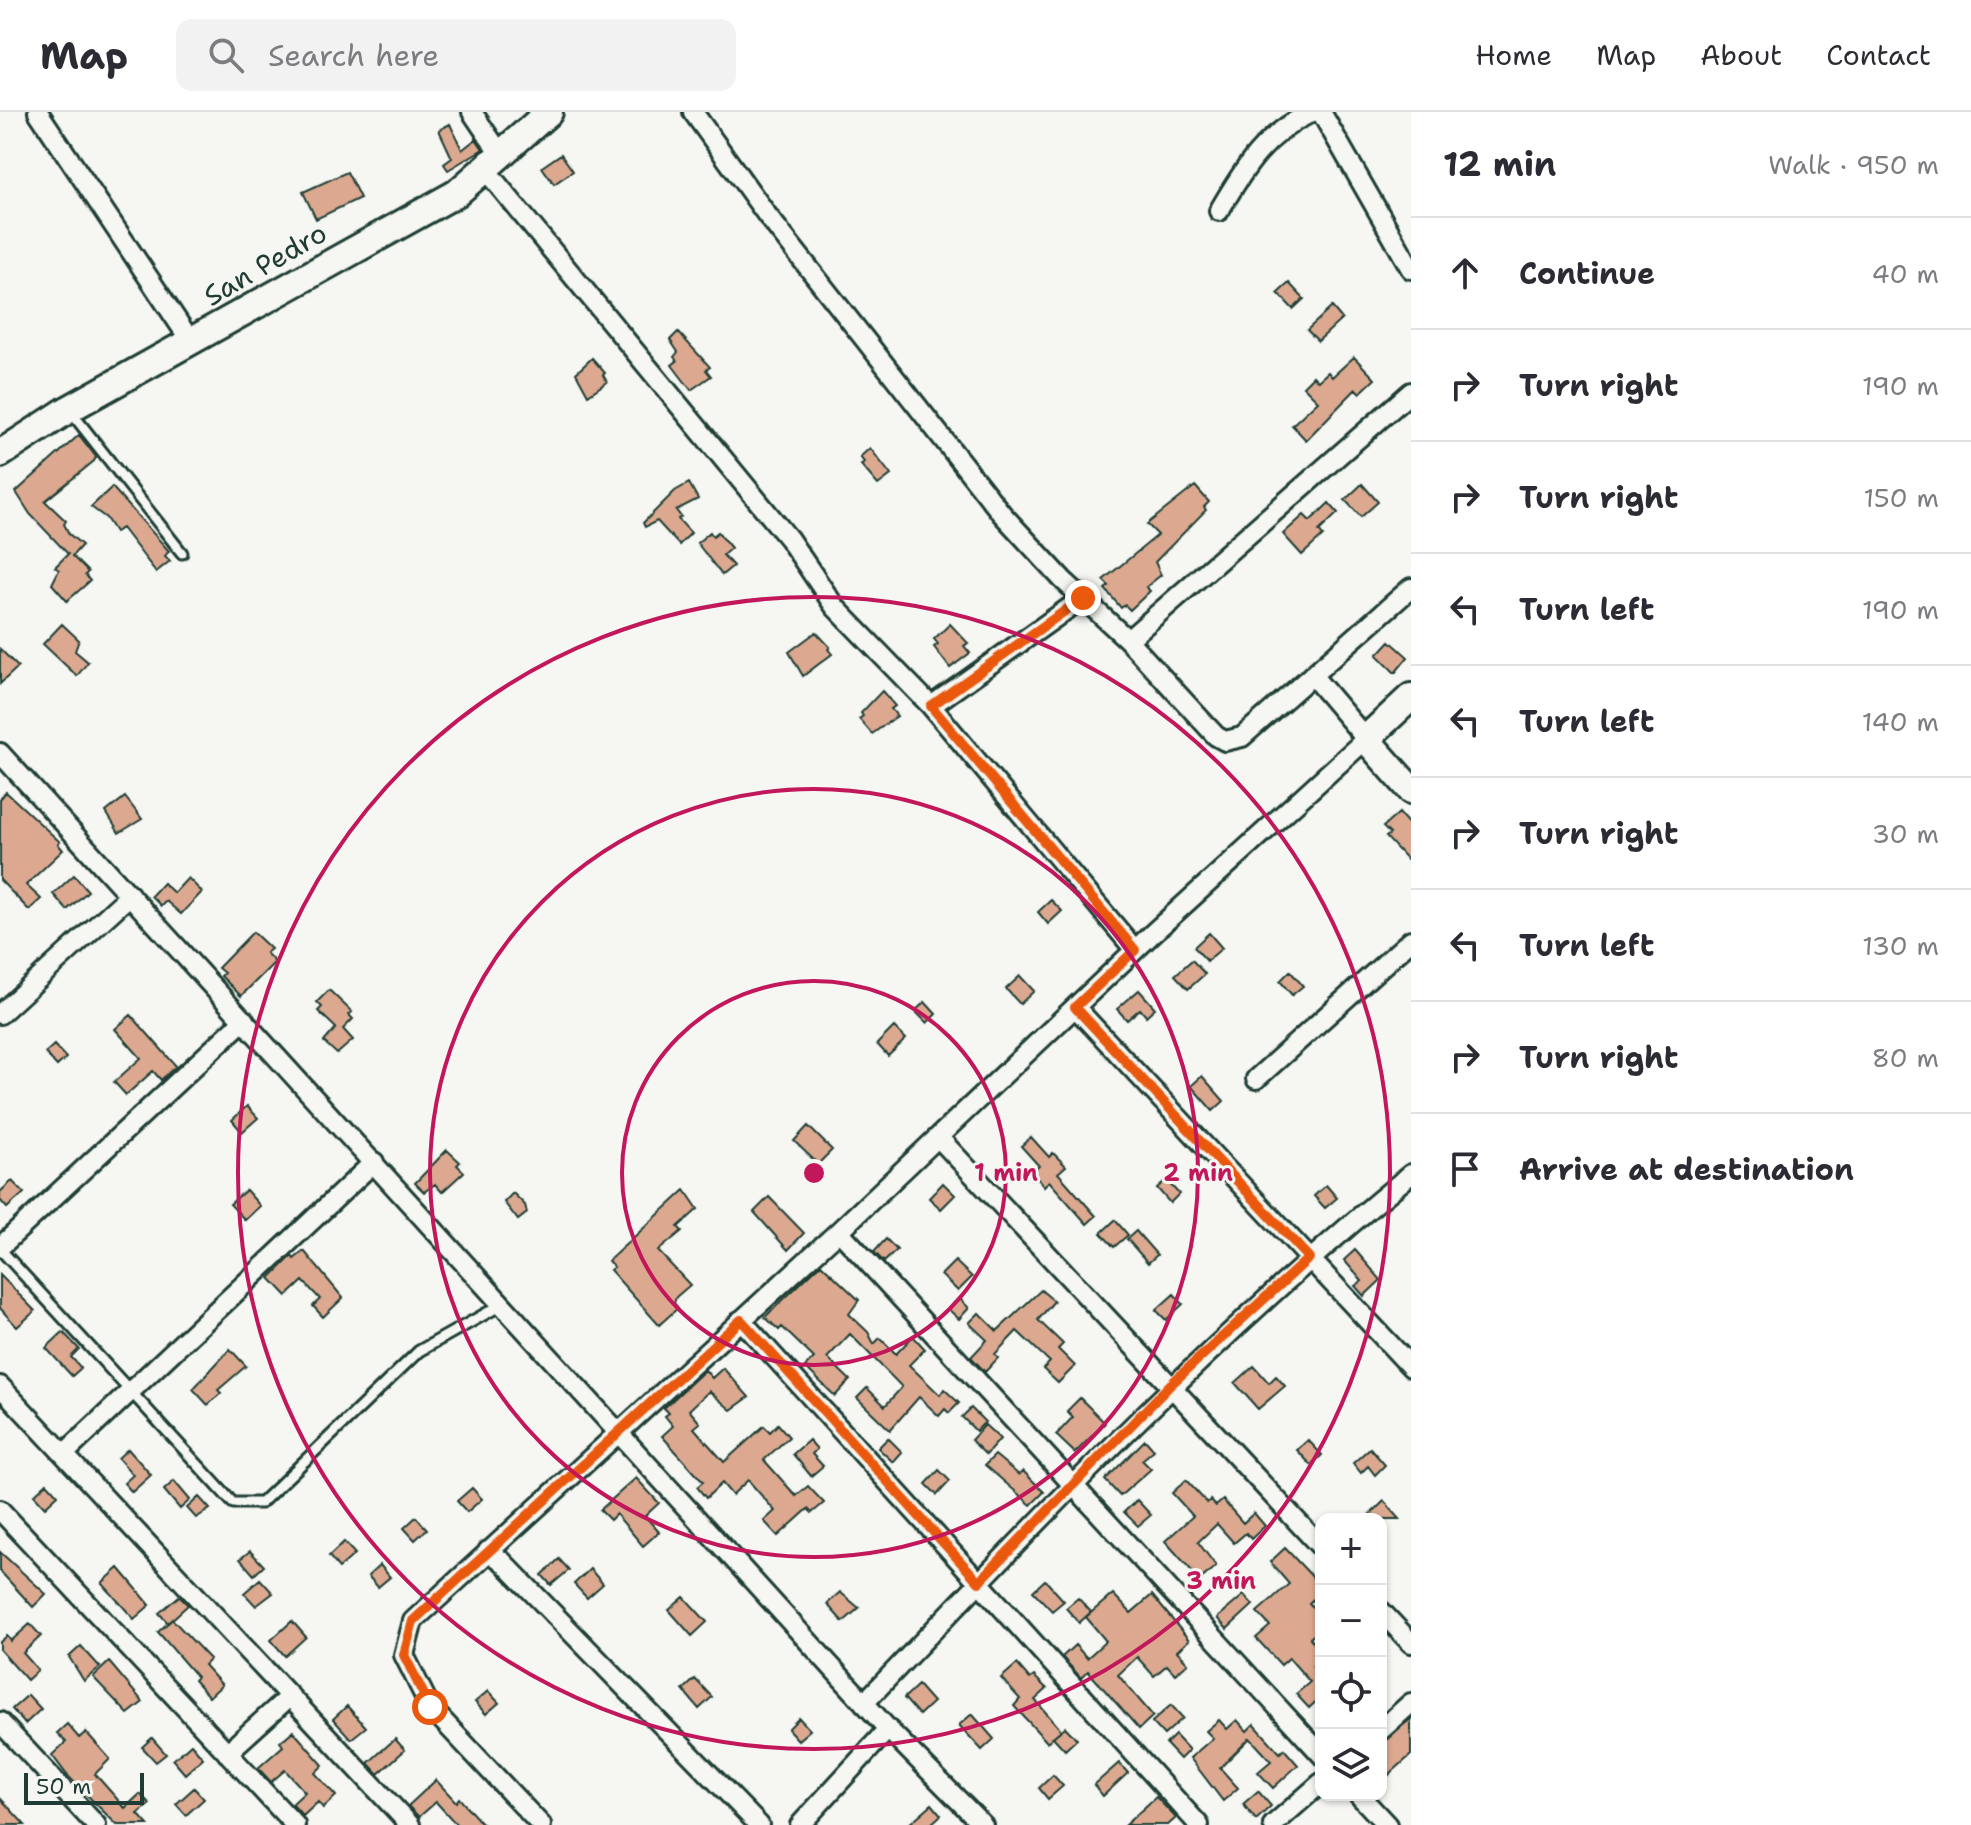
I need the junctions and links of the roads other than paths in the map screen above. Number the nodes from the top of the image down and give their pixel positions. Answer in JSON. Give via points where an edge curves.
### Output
{"nodes":[{"id":1,"x":38,"y":112,"type":"edge"},
{"id":2,"x":472,"y":112,"type":"edge"},
{"id":3,"x":549,"y":112,"type":"edge"},
{"id":4,"x":693,"y":112,"type":"edge"},
{"id":5,"x":1312,"y":112,"type":"edge"},
{"id":6,"x":1321,"y":112,"type":"edge"},
{"id":7,"x":493,"y":162,"type":"junction"},
{"id":8,"x":1219,"y":211,"type":"dead end"},
{"id":9,"x":1411,"y":269,"type":"edge"},
{"id":10,"x":192,"y":343,"type":"junction"},
{"id":11,"x":1411,"y":392,"type":"edge"},
{"id":12,"x":69,"y":409,"type":"junction"},
{"id":13,"x":0,"y":454,"type":"edge"},
{"id":14,"x":182,"y":553,"type":"dead end"},
{"id":15,"x":1411,"y":588,"type":"edge"},
{"id":16,"x":1083,"y":598,"type":"junction"},
{"id":17,"x":1128,"y":640,"type":"junction"},
{"id":18,"x":1312,"y":675,"type":"junction"},
{"id":19,"x":1411,"y":697,"type":"edge"},
{"id":20,"x":931,"y":706,"type":"junction"},
{"id":21,"x":1366,"y":739,"type":"junction"},
{"id":22,"x":4,"y":764,"type":"edge"},
{"id":23,"x":1411,"y":790,"type":"edge"},
{"id":24,"x":130,"y":895,"type":"junction"},
{"id":25,"x":1411,"y":940,"type":"edge"},
{"id":26,"x":1135,"y":950,"type":"junction"},
{"id":27,"x":1075,"y":1007,"type":"junction"},
{"id":28,"x":0,"y":1014,"type":"edge"},
{"id":29,"x":244,"y":1020,"type":"junction"},
{"id":30,"x":1256,"y":1079,"type":"dead end"},
{"id":31,"x":938,"y":1137,"type":"junction"},
{"id":32,"x":374,"y":1162,"type":"junction"},
{"id":33,"x":1411,"y":1174,"type":"edge"},
{"id":34,"x":839,"y":1231,"type":"junction"},
{"id":35,"x":0,"y":1248,"type":"edge"},
{"id":36,"x":1309,"y":1258,"type":"junction"},
{"id":37,"x":503,"y":1304,"type":"junction"},
{"id":38,"x":741,"y":1320,"type":"junction"},
{"id":39,"x":1411,"y":1367,"type":"edge"},
{"id":40,"x":1170,"y":1385,"type":"junction"},
{"id":41,"x":0,"y":1386,"type":"edge"},
{"id":42,"x":131,"y":1391,"type":"junction"},
{"id":43,"x":619,"y":1430,"type":"junction"},
{"id":44,"x":64,"y":1454,"type":"junction"},
{"id":45,"x":1074,"y":1482,"type":"junction"},
{"id":46,"x":0,"y":1511,"type":"edge"},
{"id":47,"x":1315,"y":1541,"type":"edge"},
{"id":48,"x":488,"y":1551,"type":"junction"},
{"id":49,"x":979,"y":1582,"type":"junction"},
{"id":50,"x":1387,"y":1617,"type":"edge"},
{"id":51,"x":1411,"y":1643,"type":"edge"},
{"id":52,"x":290,"y":1696,"type":"junction"},
{"id":53,"x":864,"y":1703,"type":"junction"},
{"id":54,"x":1411,"y":1703,"type":"edge"},
{"id":55,"x":0,"y":1722,"type":"edge"},
{"id":56,"x":888,"y":1729,"type":"junction"},
{"id":57,"x":1382,"y":1729,"type":"edge"},
{"id":58,"x":1315,"y":1747,"type":"edge"},
{"id":59,"x":227,"y":1753,"type":"junction"},
{"id":60,"x":1315,"y":1788,"type":"edge"},
{"id":61,"x":1365,"y":1801,"type":"edge"},
{"id":62,"x":96,"y":1825,"type":"edge"},
{"id":63,"x":295,"y":1825,"type":"edge"},
{"id":64,"x":410,"y":1825,"type":"edge"},
{"id":65,"x":541,"y":1825,"type":"edge"},
{"id":66,"x":759,"y":1825,"type":"edge"},
{"id":67,"x":800,"y":1825,"type":"edge"},
{"id":68,"x":983,"y":1825,"type":"edge"},
{"id":69,"x":1199,"y":1825,"type":"edge"},
{"id":70,"x":1273,"y":1825,"type":"edge"},
{"id":71,"x":1387,"y":1825,"type":"edge"}],
"edges":[{"from":1,"to":10,"type":"street"},
{"from":2,"to":7,"type":"street"},
{"from":3,"to":7,"type":"street","name":"San Pedro"},
{"from":4,"to":16,"type":"street","via":[[928,422],[1042,559]]},
{"from":5,"to":8,"type":"street","via":[[1269,138]]},
{"from":6,"to":9,"type":"street"},
{"from":7,"to":10,"type":"street","name":"San Pedro","via":[[457,193]]},
{"from":7,"to":20,"type":"street","via":[[789,539],[835,607]]},
{"from":10,"to":12,"type":"street","name":"San Pedro"},
{"from":11,"to":17,"type":"street"},
{"from":12,"to":13,"type":"street","name":"San Pedro"},
{"from":12,"to":14,"type":"lane"},
{"from":15,"to":18,"type":"street"},
{"from":16,"to":17,"type":"street"},
{"from":16,"to":20,"type":"street"},
{"from":17,"to":18,"type":"street","via":[[1225,741],[1242,737]]},
{"from":18,"to":21,"type":"street"},
{"from":19,"to":21,"type":"street"},
{"from":20,"to":26,"type":"street"},
{"from":21,"to":23,"type":"street"},
{"from":21,"to":26,"type":"street"},
{"from":22,"to":24,"type":"street"},
{"from":24,"to":28,"type":"street"},
{"from":24,"to":29,"type":"street"},
{"from":25,"to":30,"type":"street"},
{"from":26,"to":27,"type":"street"},
{"from":27,"to":31,"type":"street"},
{"from":27,"to":36,"type":"street"},
{"from":29,"to":32,"type":"street"},
{"from":29,"to":35,"type":"street"},
{"from":31,"to":34,"type":"street"},
{"from":31,"to":40,"type":"street"},
{"from":32,"to":37,"type":"street"},
{"from":32,"to":42,"type":"street"},
{"from":33,"to":36,"type":"street"},
{"from":34,"to":38,"type":"street"},
{"from":34,"to":45,"type":"street"},
{"from":35,"to":42,"type":"lane"},
{"from":36,"to":39,"type":"street"},
{"from":36,"to":40,"type":"street"},
{"from":37,"to":42,"type":"lane","via":[[419,1351],[261,1503],[233,1503]]},
{"from":37,"to":43,"type":"street"},
{"from":38,"to":43,"type":"street"},
{"from":38,"to":49,"type":"street"},
{"from":40,"to":45,"type":"street"},
{"from":40,"to":47,"type":"street"},
{"from":41,"to":44,"type":"street"},
{"from":42,"to":44,"type":"street"},
{"from":43,"to":48,"type":"street"},
{"from":43,"to":53,"type":"street"},
{"from":44,"to":52,"type":"street"},
{"from":45,"to":49,"type":"street"},
{"from":45,"to":58,"type":"street"},
{"from":46,"to":59,"type":"street"},
{"from":48,"to":65,"type":"street","via":[[413,1621],[404,1655],[430,1707]]},
{"from":48,"to":66,"type":"street"},
{"from":49,"to":53,"type":"street"},
{"from":49,"to":69,"type":"street"},
{"from":50,"to":51,"type":"street"},
{"from":52,"to":59,"type":"street"},
{"from":52,"to":64,"type":"street"},
{"from":53,"to":56,"type":"street"},
{"from":54,"to":57,"type":"street"},
{"from":55,"to":62,"type":"street"},
{"from":56,"to":67,"type":"street"},
{"from":56,"to":68,"type":"street"},
{"from":59,"to":63,"type":"street"},
{"from":60,"to":70,"type":"street"},
{"from":61,"to":71,"type":"street"}]}
